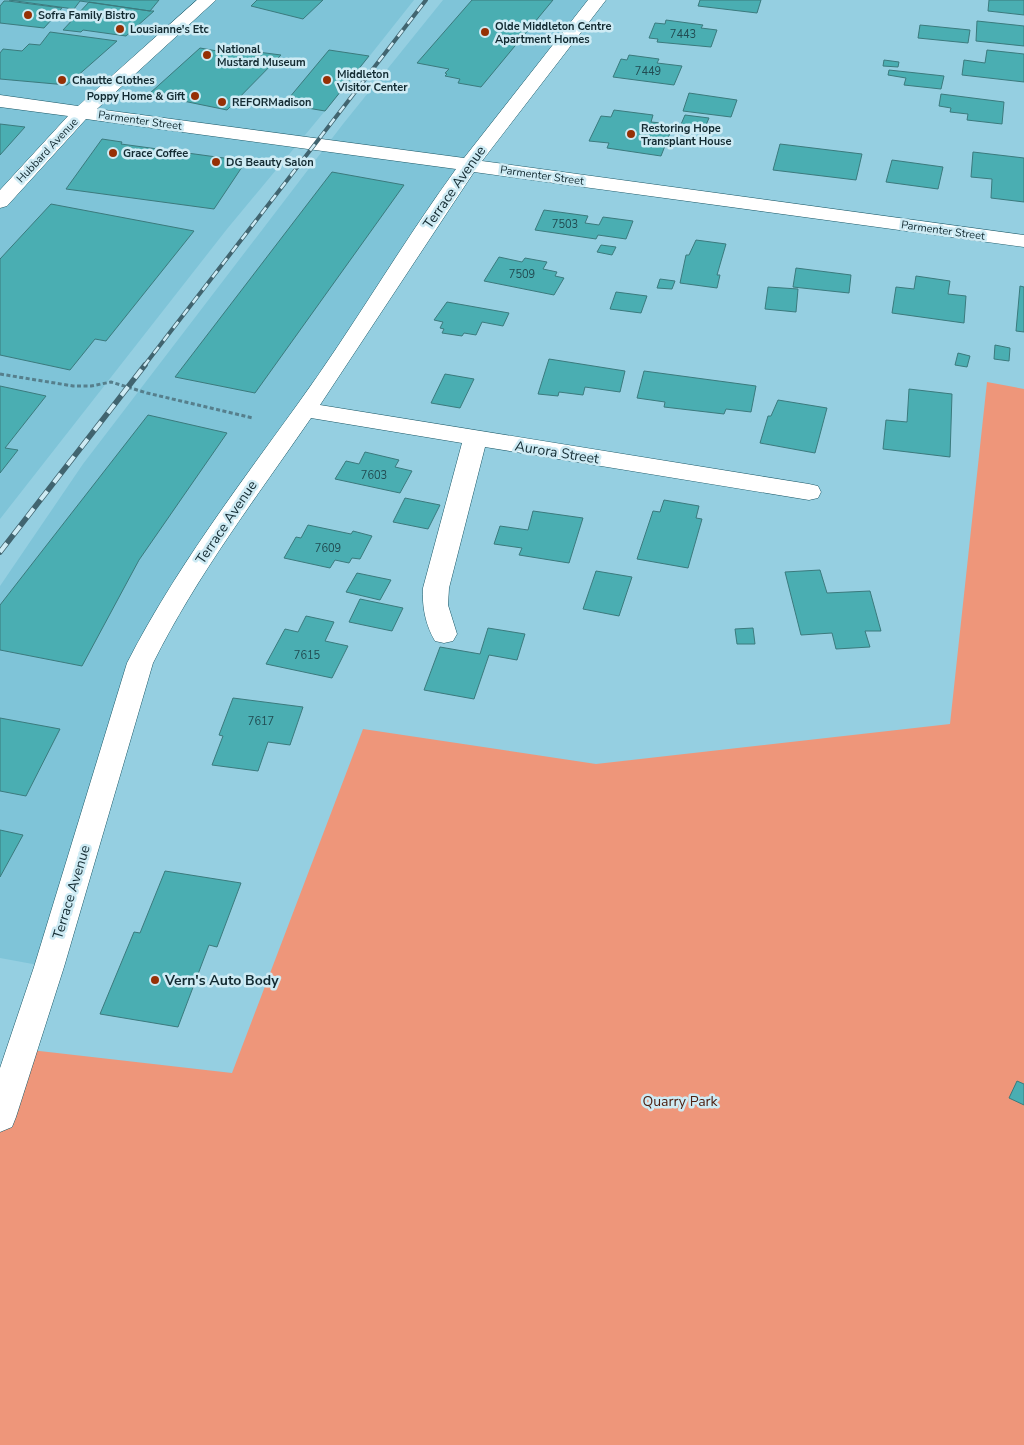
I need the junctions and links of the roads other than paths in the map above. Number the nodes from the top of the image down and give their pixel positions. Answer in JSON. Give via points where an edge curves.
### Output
{"nodes":[{"id":1,"x":207,"y":0,"type":"edge"},
{"id":2,"x":597,"y":0,"type":"edge"},
{"id":3,"x":0,"y":101,"type":"edge"},
{"id":4,"x":82,"y":112,"type":"junction"},
{"id":5,"x":469,"y":165,"type":"junction"},
{"id":6,"x":0,"y":202,"type":"edge"},
{"id":7,"x":1024,"y":240,"type":"edge"},
{"id":8,"x":305,"y":410,"type":"junction"},
{"id":9,"x":475,"y":439,"type":"junction"},
{"id":10,"x":808,"y":492,"type":"dead end"},
{"id":11,"x":444,"y":634,"type":"dead end"},
{"id":12,"x":0,"y":1117,"type":"edge"}],
"edges":[{"from":1,"to":4,"type":"street","name":"Hubbard Avenue"},
{"from":2,"to":5,"type":"street","name":"Terrace Avenue"},
{"from":3,"to":4,"type":"street","name":"Parmenter Street"},
{"from":4,"to":5,"type":"street","name":"Parmenter Street"},
{"from":4,"to":6,"type":"street","name":"Hubbard Avenue"},
{"from":5,"to":7,"type":"street","name":"Parmenter Street"},
{"from":5,"to":8,"type":"street","name":"Terrace Avenue"},
{"from":8,"to":9,"type":"street","name":"Aurora Street"},
{"from":8,"to":12,"type":"street","name":"Terrace Avenue","via":[[183,585],[158,625],[140,663],[49,967]]},
{"from":9,"to":10,"type":"street","name":"Aurora Street"},
{"from":9,"to":11,"type":"street","via":[[436,588],[435,605]]}]}
